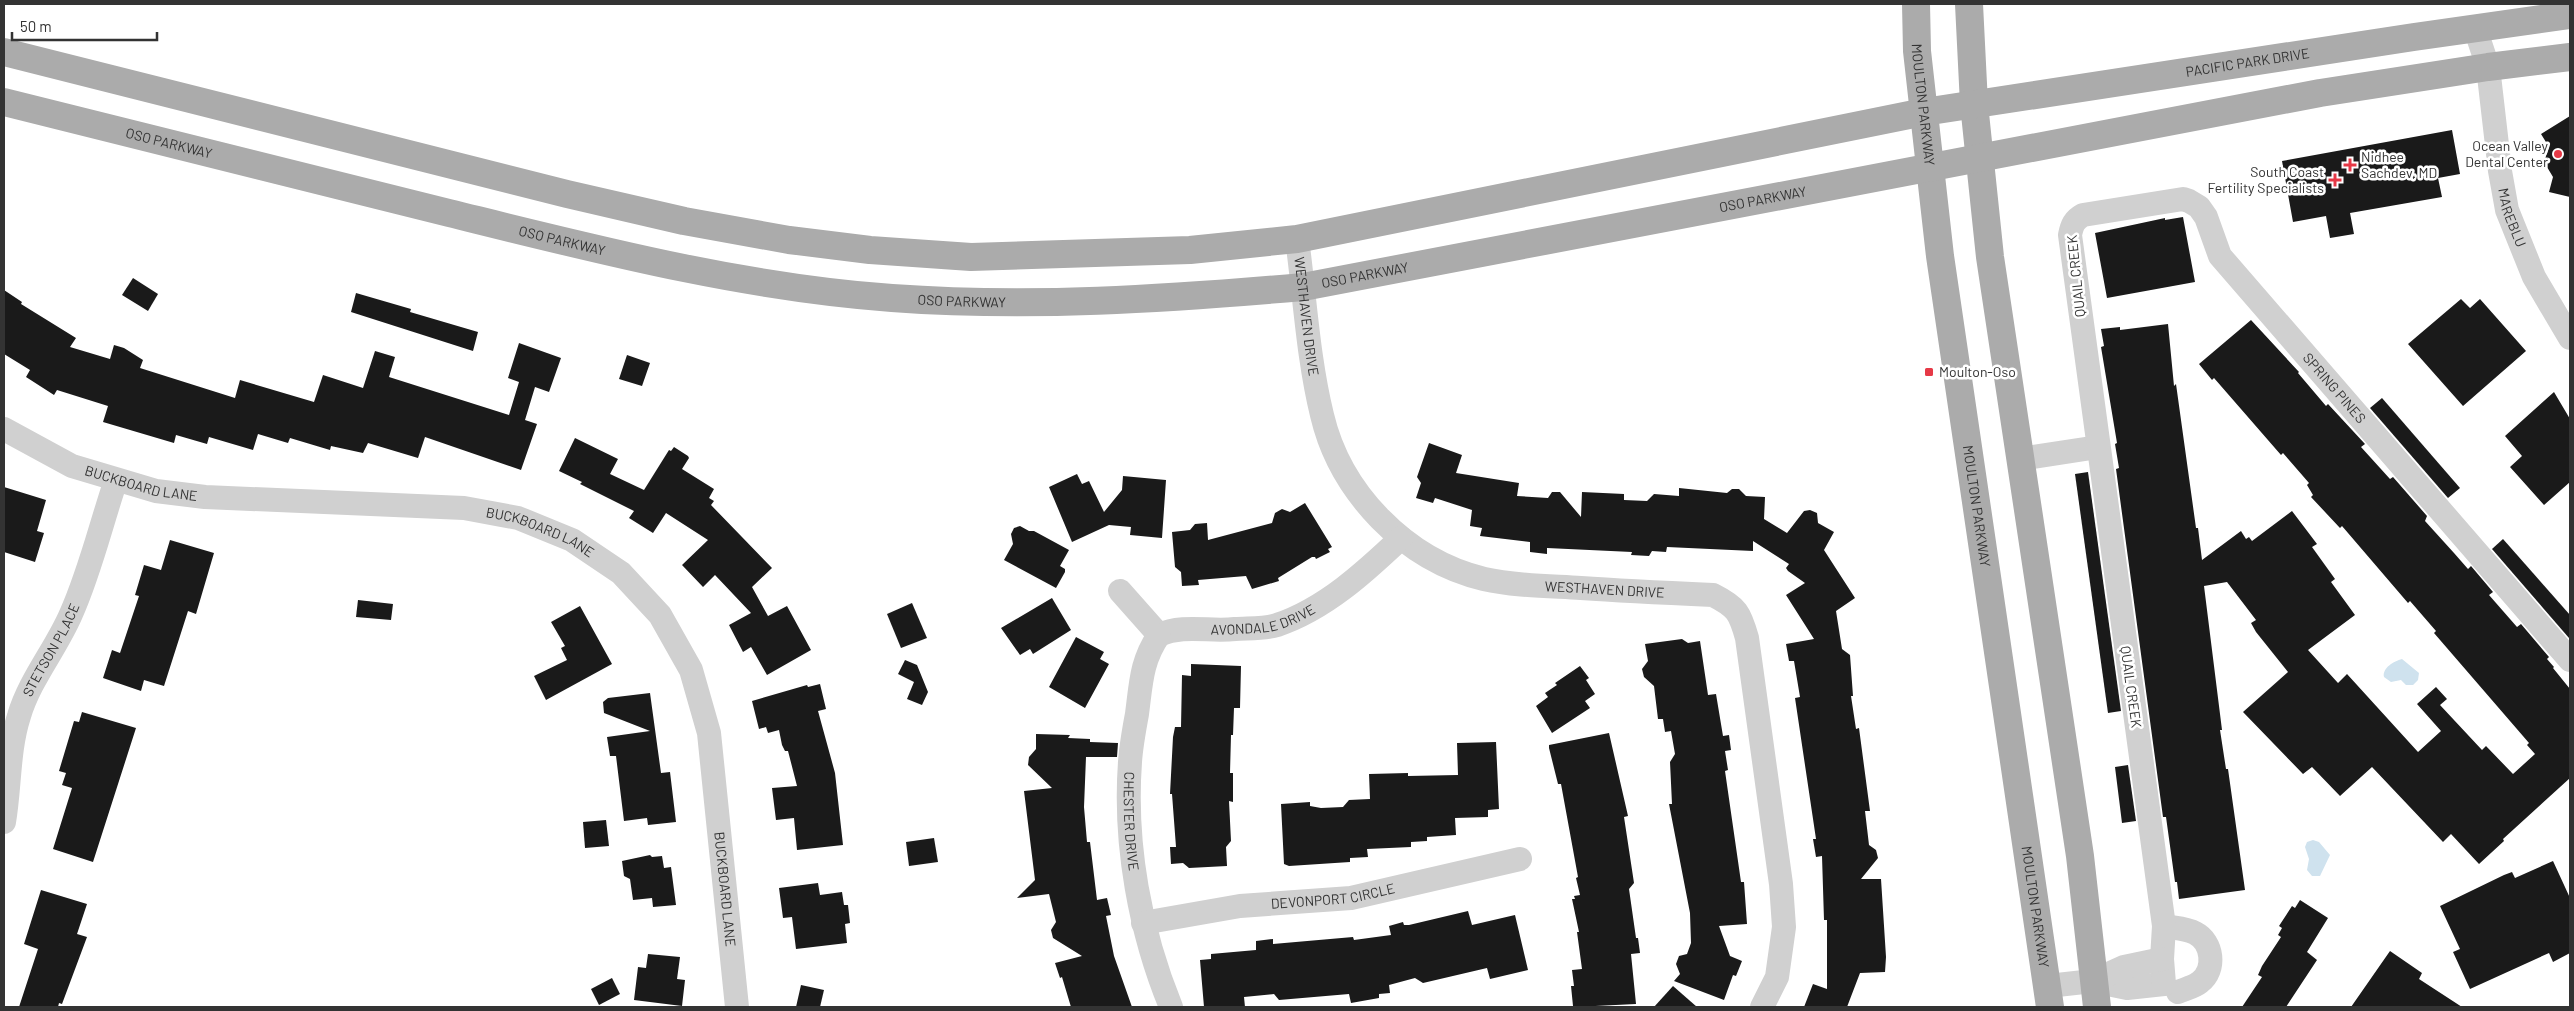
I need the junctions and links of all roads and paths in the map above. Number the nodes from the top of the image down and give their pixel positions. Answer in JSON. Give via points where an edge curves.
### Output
{"nodes":[{"id":1,"x":1916,"y":4,"type":"edge"},
{"id":2,"x":1970,"y":4,"type":"edge"},
{"id":3,"x":2570,"y":15,"type":"edge"},
{"id":4,"x":2475,"y":28,"type":"junction"},
{"id":5,"x":4,"y":52,"type":"edge"},
{"id":6,"x":2570,"y":57,"type":"edge"},
{"id":7,"x":2488,"y":67,"type":"junction"},
{"id":8,"x":4,"y":102,"type":"edge"},
{"id":9,"x":1974,"y":104,"type":"junction"},
{"id":10,"x":1924,"y":112,"type":"junction"},
{"id":11,"x":1980,"y":158,"type":"junction"},
{"id":12,"x":1929,"y":167,"type":"junction"},
{"id":13,"x":2072,"y":224,"type":"joint"},
{"id":14,"x":1297,"y":239,"type":"junction"},
{"id":15,"x":1303,"y":287,"type":"junction"},
{"id":16,"x":2570,"y":338,"type":"edge"},
{"id":17,"x":4,"y":429,"type":"edge"},
{"id":18,"x":2098,"y":447,"type":"junction"},
{"id":19,"x":2020,"y":459,"type":"junction"},
{"id":20,"x":116,"y":480,"type":"junction"},
{"id":21,"x":1401,"y":538,"type":"junction"},
{"id":22,"x":1120,"y":591,"type":"dead end"},
{"id":23,"x":1160,"y":635,"type":"junction"},
{"id":24,"x":2570,"y":660,"type":"edge"},
{"id":25,"x":4,"y":822,"type":"edge"},
{"id":26,"x":1520,"y":859,"type":"dead end"},
{"id":27,"x":1143,"y":923,"type":"junction"},
{"id":28,"x":2164,"y":926,"type":"junction"},
{"id":29,"x":2162,"y":959,"type":"junction"},
{"id":30,"x":2093,"y":981,"type":"junction"},
{"id":31,"x":2174,"y":994,"type":"edge"},
{"id":32,"x":2049,"y":997,"type":"edge"},
{"id":33,"x":737,"y":1007,"type":"edge"},
{"id":34,"x":1171,"y":1007,"type":"edge"},
{"id":35,"x":1762,"y":1007,"type":"edge"},
{"id":36,"x":2098,"y":1007,"type":"edge"}],
"edges":[{"from":1,"to":10,"type":"main road","name":"MOULTON PARKWAY"},
{"from":2,"to":9,"type":"main road"},
{"from":3,"to":4,"type":"main road","name":"PACIFIC PARK DRIVE"},
{"from":4,"to":7,"type":"street","name":"MAREBLU"},
{"from":4,"to":9,"type":"main road","name":"PACIFIC PARK DRIVE"},
{"from":5,"to":14,"type":"main road","via":[[567,194],[788,240],[971,258],[1190,250]]},
{"from":6,"to":7,"type":"main road"},
{"from":7,"to":11,"type":"main road","via":[[2320,93]]},
{"from":7,"to":16,"type":"street","name":"MAREBLU","via":[[2507,210],[2534,277]]},
{"from":8,"to":15,"type":"main road","name":"OSO PARKWAY","via":[[601,251],[804,288],[890,298],[1000,303],[1162,299]]},
{"from":9,"to":10,"type":"main road","name":"PACIFIC PARK DRIVE"},
{"from":9,"to":11,"type":"main road"},
{"from":10,"to":12,"type":"main road","name":"MOULTON PARKWAY"},
{"from":10,"to":14,"type":"main road"},
{"from":11,"to":12,"type":"main road"},
{"from":11,"to":19,"type":"main road","via":[[1990,257]]},
{"from":12,"to":15,"type":"main road","name":"OSO PARKWAY"},
{"from":12,"to":32,"type":"main road","name":"MOULTON PARKWAY"},
{"from":13,"to":18,"type":"street","name":"QUAIL CREEK","via":[[2070,235]]},
{"from":13,"to":24,"type":"street","name":"SPRING PINES","via":[[2083,215],[2183,199],[2199,207],[2220,256]]},
{"from":14,"to":15,"type":"street","name":"WESTHAVEN DRIVE"},
{"from":15,"to":21,"type":"street","name":"WESTHAVEN DRIVE","via":[[1321,415],[1330,442],[1344,474],[1364,502]]},
{"from":17,"to":20,"type":"street","name":"BUCKBOARD LANE","via":[[72,466]]},
{"from":18,"to":19,"type":"street"},
{"from":18,"to":28,"type":"street","name":"QUAIL CREEK"},
{"from":19,"to":30,"type":"main road","via":[[2080,856]]},
{"from":20,"to":25,"type":"street","name":"STETSON PLACE","via":[[72,614],[34,680],[18,717]]},
{"from":20,"to":33,"type":"street","name":"BUCKBOARD LANE","via":[[205,497],[464,508],[518,518],[572,540],[621,573],[660,615],[691,670],[709,733]]},
{"from":21,"to":23,"type":"street","name":"AVONDALE DRIVE","via":[[1325,602],[1276,625],[1225,630],[1172,629]]},
{"from":21,"to":35,"type":"street","name":"WESTHAVEN DRIVE","via":[[1440,564],[1484,579],[1538,586],[1713,595],[1731,604],[1741,616],[1750,658],[1784,927],[1777,977]]},
{"from":22,"to":23,"type":"street"},
{"from":23,"to":27,"type":"street","name":"CHESTER DRIVE","via":[[1148,651],[1142,673],[1130,763],[1131,840]]},
{"from":26,"to":27,"type":"street","name":"DEVONPORT CIRCLE","via":[[1351,898],[1240,906]]},
{"from":27,"to":34,"type":"street","name":"CHESTER DRIVE"},
{"from":28,"to":29,"type":"street","name":"QUAIL CREEK"},
{"from":28,"to":31,"type":"street","via":[[2195,933],[2206,943],[2211,958],[2209,972],[2200,983]]},
{"from":29,"to":30,"type":"street","via":[[2124,967]]},
{"from":29,"to":31,"type":"street","name":"QUAIL CREEK"},
{"from":30,"to":31,"type":"street"},
{"from":30,"to":32,"type":"street"},
{"from":30,"to":36,"type":"main road"}]}
